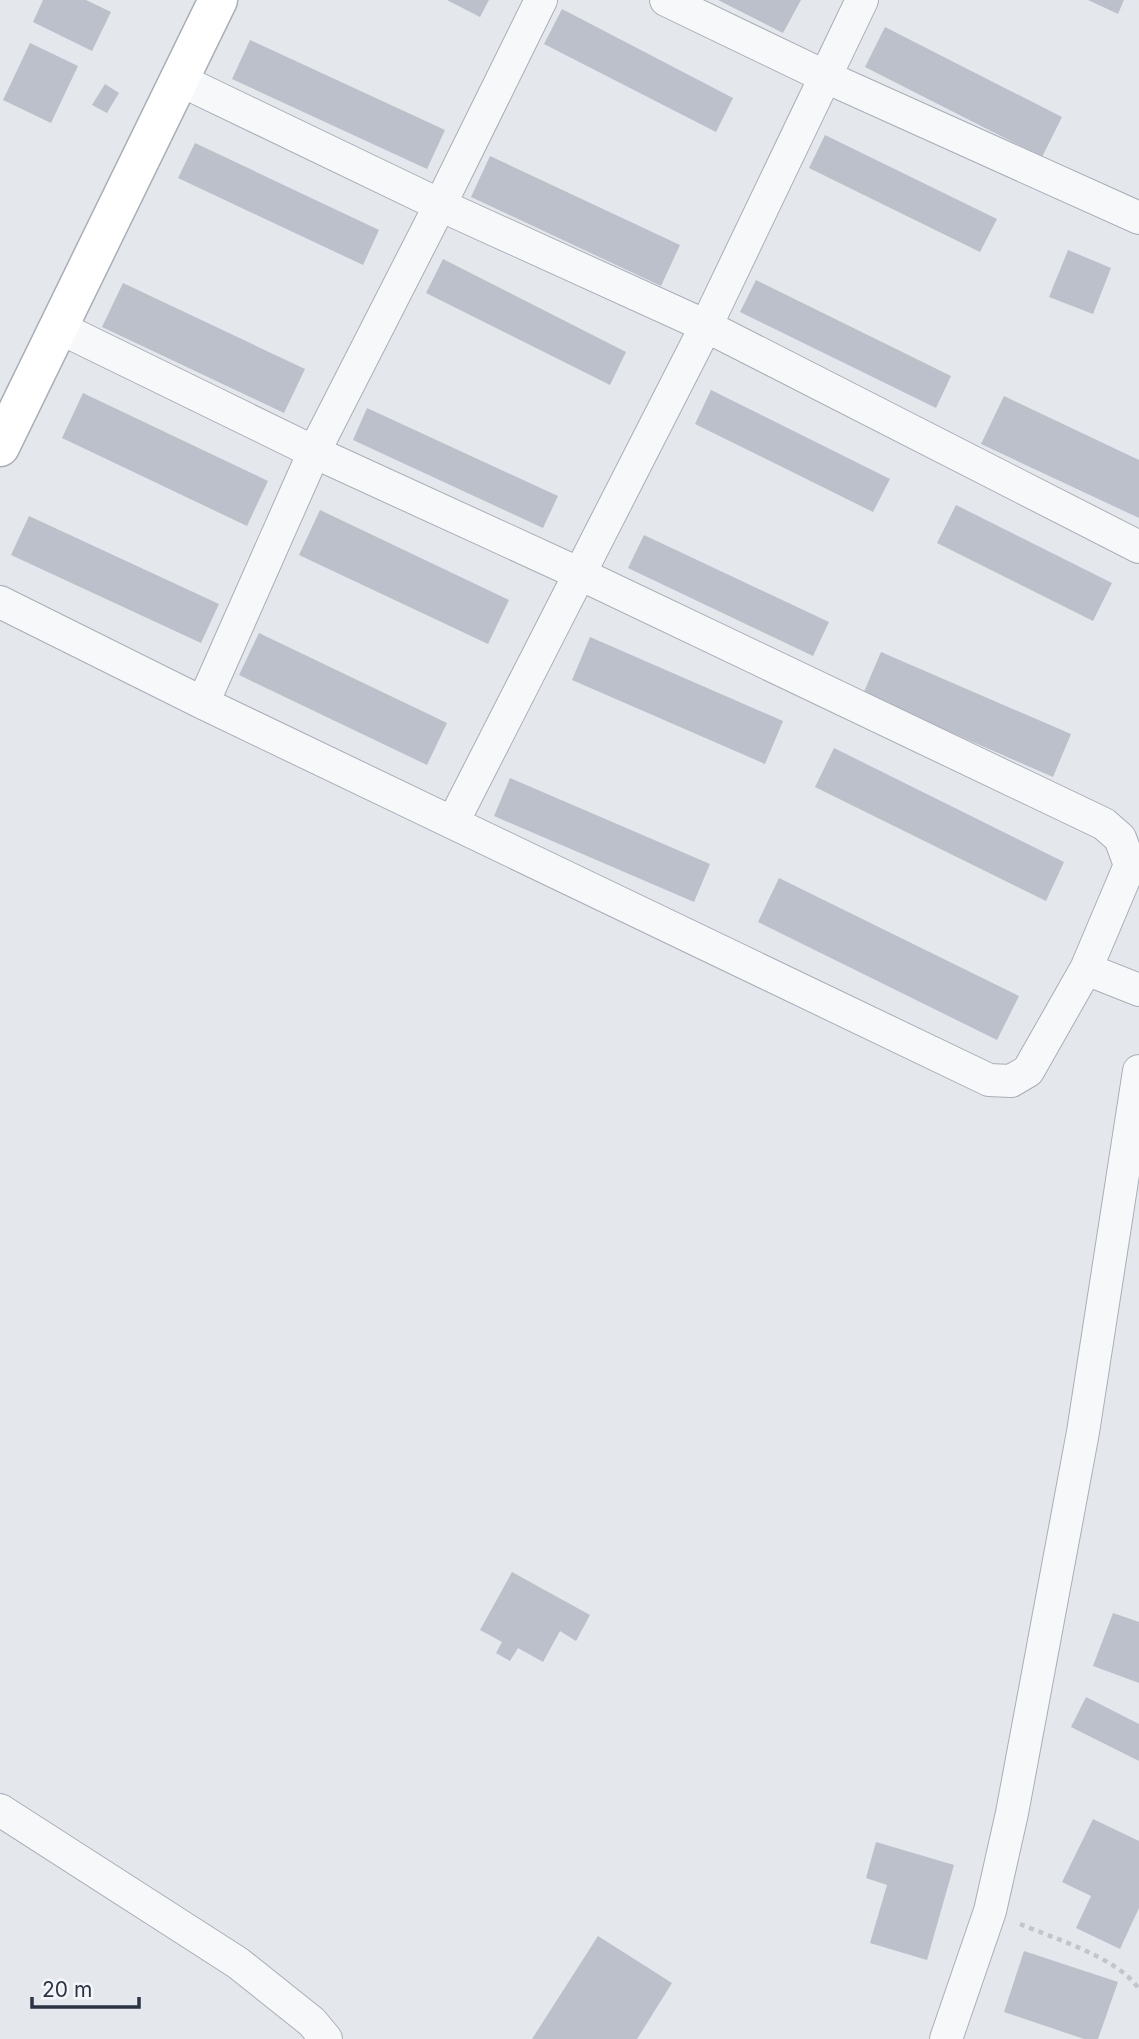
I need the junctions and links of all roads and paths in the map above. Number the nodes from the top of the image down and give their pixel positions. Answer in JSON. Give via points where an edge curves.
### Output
{"nodes":[{"id":1,"x":218,"y":0,"type":"edge"},
{"id":2,"x":541,"y":0,"type":"edge"},
{"id":3,"x":666,"y":0,"type":"edge"},
{"id":4,"x":862,"y":0,"type":"edge"},
{"id":5,"x":826,"y":77,"type":"junction"},
{"id":6,"x":180,"y":80,"type":"junction"},
{"id":7,"x":440,"y":205,"type":"junction"},
{"id":8,"x":1139,"y":218,"type":"edge"},
{"id":9,"x":706,"y":326,"type":"junction"},
{"id":10,"x":58,"y":327,"type":"junction"},
{"id":11,"x":0,"y":447,"type":"edge"},
{"id":12,"x":314,"y":452,"type":"junction"},
{"id":13,"x":1139,"y":547,"type":"edge"},
{"id":14,"x":580,"y":574,"type":"junction"},
{"id":15,"x":0,"y":602,"type":"edge"},
{"id":16,"x":203,"y":703,"type":"junction"},
{"id":17,"x":453,"y":822,"type":"junction"},
{"id":18,"x":1086,"y":969,"type":"junction"},
{"id":19,"x":1139,"y":990,"type":"edge"},
{"id":20,"x":1139,"y":1071,"type":"edge"},
{"id":21,"x":0,"y":1810,"type":"edge"},
{"id":22,"x":990,"y":1911,"type":"junction"},
{"id":23,"x":1139,"y":1989,"type":"edge"},
{"id":24,"x":326,"y":2039,"type":"edge"},
{"id":25,"x":946,"y":2039,"type":"edge"}],
"edges":[{"from":1,"to":6,"type":"main road"},
{"from":2,"to":7,"type":"street"},
{"from":3,"to":5,"type":"street"},
{"from":4,"to":5,"type":"street"},
{"from":5,"to":8,"type":"street"},
{"from":5,"to":9,"type":"street"},
{"from":6,"to":7,"type":"street"},
{"from":6,"to":10,"type":"main road"},
{"from":7,"to":9,"type":"street"},
{"from":7,"to":12,"type":"street"},
{"from":9,"to":13,"type":"street"},
{"from":9,"to":14,"type":"street"},
{"from":10,"to":11,"type":"main road"},
{"from":10,"to":12,"type":"street"},
{"from":12,"to":14,"type":"street"},
{"from":12,"to":16,"type":"street"},
{"from":14,"to":17,"type":"street"},
{"from":14,"to":18,"type":"street","via":[[1104,824],[1120,838],[1130,865]]},
{"from":15,"to":16,"type":"street"},
{"from":16,"to":17,"type":"street"},
{"from":17,"to":18,"type":"street","via":[[989,1080],[1011,1081],[1028,1071]]},
{"from":18,"to":19,"type":"street"},
{"from":20,"to":22,"type":"street","via":[[1083,1432]]},
{"from":21,"to":24,"type":"street","via":[[238,1963],[312,2022]]},
{"from":22,"to":23,"type":"path","via":[[1107,1961]]},
{"from":22,"to":25,"type":"street"}]}
